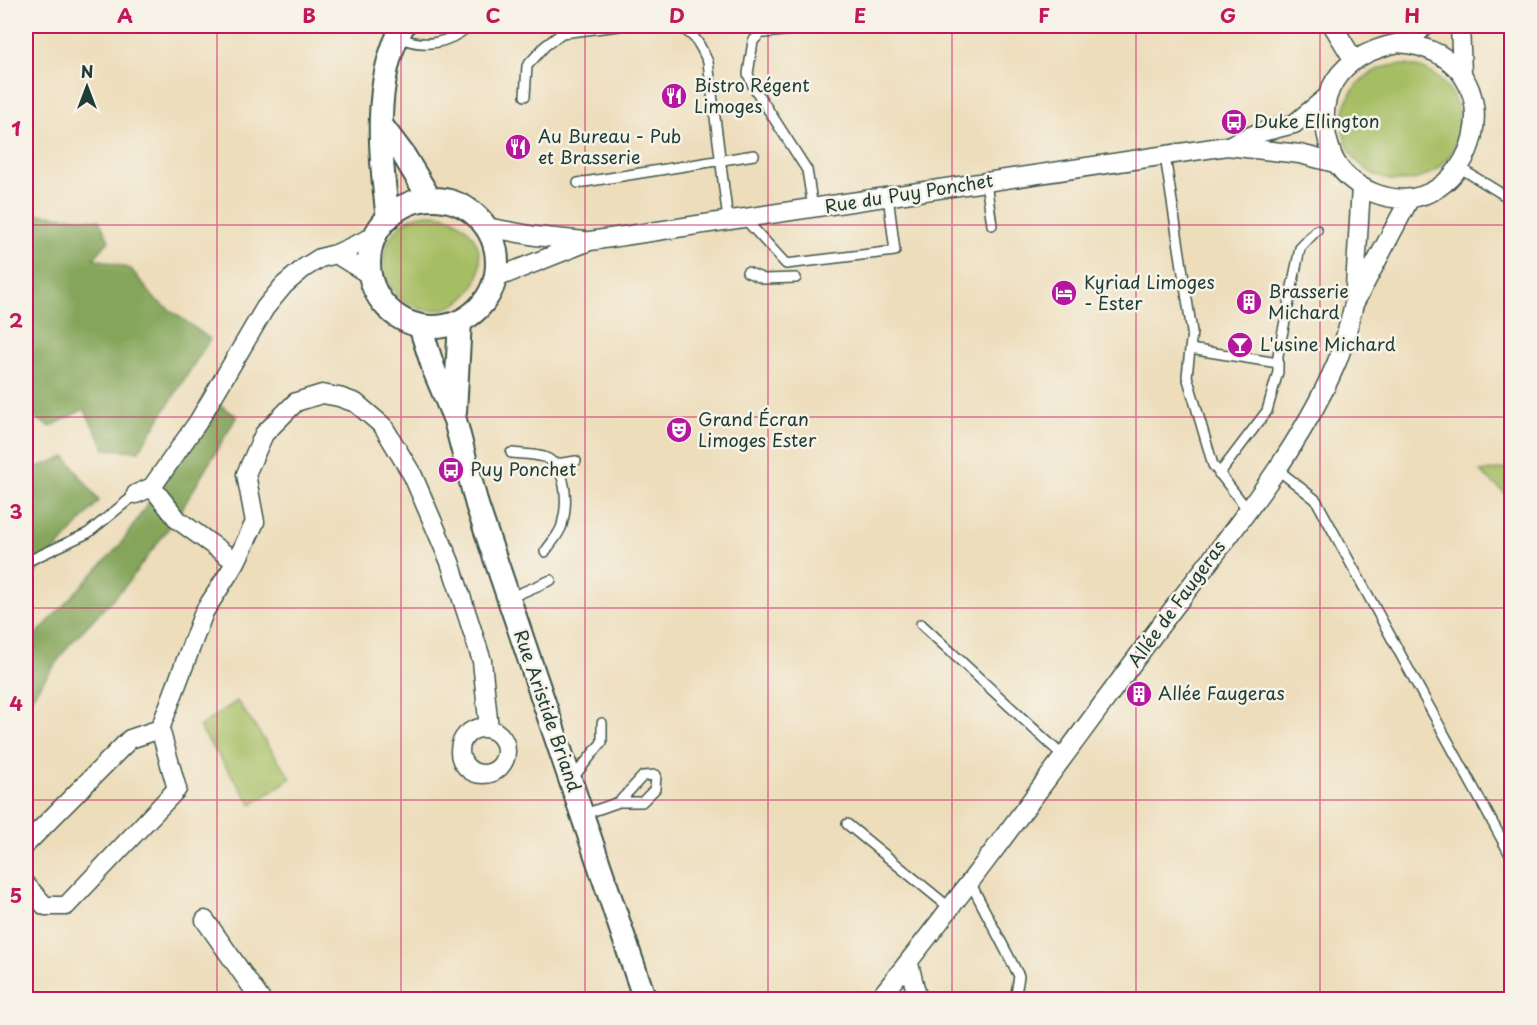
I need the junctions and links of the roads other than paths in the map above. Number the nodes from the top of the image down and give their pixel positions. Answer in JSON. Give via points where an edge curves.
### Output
{"nodes":[{"id":1,"x":469,"y":26,"type":"edge"},
{"id":2,"x":619,"y":26,"type":"edge"},
{"id":3,"x":673,"y":26,"type":"edge"},
{"id":4,"x":830,"y":26,"type":"edge"},
{"id":5,"x":1333,"y":26,"type":"edge"},
{"id":6,"x":1424,"y":26,"type":"edge"},
{"id":7,"x":1460,"y":26,"type":"edge"},
{"id":8,"x":766,"y":29,"type":"edge"},
{"id":9,"x":400,"y":31,"type":"edge"},
{"id":10,"x":1408,"y":44,"type":"junction"},
{"id":11,"x":1353,"y":59,"type":"junction"},
{"id":12,"x":1462,"y":73,"type":"junction"},
{"id":13,"x":525,"y":96,"type":"dead end"},
{"id":14,"x":1327,"y":97,"type":"junction"},
{"id":15,"x":382,"y":126,"type":"junction"},
{"id":16,"x":1227,"y":146,"type":"junction"},
{"id":17,"x":754,"y":155,"type":"dead end"},
{"id":18,"x":1165,"y":156,"type":"junction"},
{"id":19,"x":720,"y":161,"type":"junction"},
{"id":20,"x":1335,"y":163,"type":"junction"},
{"id":21,"x":1460,"y":168,"type":"junction"},
{"id":22,"x":986,"y":182,"type":"junction"},
{"id":23,"x":578,"y":183,"type":"dead end"},
{"id":24,"x":1361,"y":188,"type":"junction"},
{"id":25,"x":888,"y":196,"type":"junction"},
{"id":26,"x":430,"y":199,"type":"junction"},
{"id":27,"x":1409,"y":200,"type":"junction"},
{"id":28,"x":1512,"y":200,"type":"edge"},
{"id":29,"x":813,"y":208,"type":"junction"},
{"id":30,"x":388,"y":218,"type":"junction"},
{"id":31,"x":736,"y":219,"type":"junction"},
{"id":32,"x":992,"y":225,"type":"dead end"},
{"id":33,"x":486,"y":226,"type":"junction"},
{"id":34,"x":1317,"y":230,"type":"dead end"},
{"id":35,"x":375,"y":236,"type":"junction"},
{"id":36,"x":590,"y":241,"type":"junction"},
{"id":37,"x":336,"y":254,"type":"junction"},
{"id":38,"x":747,"y":272,"type":"dead end"},
{"id":39,"x":370,"y":274,"type":"junction"},
{"id":40,"x":496,"y":278,"type":"junction"},
{"id":41,"x":796,"y":278,"type":"dead end"},
{"id":42,"x":1354,"y":304,"type":"junction"},
{"id":43,"x":460,"y":321,"type":"junction"},
{"id":44,"x":420,"y":326,"type":"junction"},
{"id":45,"x":1190,"y":349,"type":"junction"},
{"id":46,"x":1278,"y":363,"type":"junction"},
{"id":47,"x":455,"y":420,"type":"junction"},
{"id":48,"x":511,"y":453,"type":"dead end"},
{"id":49,"x":576,"y":461,"type":"dead end"},
{"id":50,"x":556,"y":464,"type":"junction"},
{"id":51,"x":1277,"y":469,"type":"junction"},
{"id":52,"x":1219,"y":474,"type":"junction"},
{"id":53,"x":144,"y":490,"type":"junction"},
{"id":54,"x":1247,"y":509,"type":"junction"},
{"id":55,"x":544,"y":552,"type":"dead end"},
{"id":56,"x":26,"y":562,"type":"edge"},
{"id":57,"x":236,"y":562,"type":"junction"},
{"id":58,"x":551,"y":580,"type":"dead end"},
{"id":59,"x":509,"y":599,"type":"junction"},
{"id":60,"x":921,"y":624,"type":"dead end"},
{"id":61,"x":603,"y":723,"type":"dead end"},
{"id":62,"x":160,"y":729,"type":"junction"},
{"id":63,"x":489,"y":729,"type":"dead end"},
{"id":64,"x":1064,"y":756,"type":"junction"},
{"id":65,"x":570,"y":781,"type":"junction"},
{"id":66,"x":619,"y":802,"type":"dead end"},
{"id":67,"x":582,"y":815,"type":"junction"},
{"id":68,"x":847,"y":824,"type":"dead end"},
{"id":69,"x":26,"y":844,"type":"edge"},
{"id":70,"x":1512,"y":858,"type":"edge"},
{"id":71,"x":969,"y":882,"type":"junction"},
{"id":72,"x":26,"y":885,"type":"edge"},
{"id":73,"x":950,"y":908,"type":"junction"},
{"id":74,"x":205,"y":920,"type":"dead end"},
{"id":75,"x":909,"y":964,"type":"junction"},
{"id":76,"x":261,"y":999,"type":"edge"},
{"id":77,"x":645,"y":999,"type":"edge"},
{"id":78,"x":878,"y":999,"type":"edge"},
{"id":79,"x":918,"y":999,"type":"edge"},
{"id":80,"x":1015,"y":999,"type":"edge"}],
"edges":[{"from":1,"to":9,"type":"lane","via":[[438,43],[405,40]]},
{"from":2,"to":13,"type":"lane","via":[[562,33],[544,46],[527,66]]},
{"from":3,"to":19,"type":"lane","via":[[697,38],[708,62]]},
{"from":4,"to":8,"type":"lane"},
{"from":5,"to":11,"type":"street"},
{"from":6,"to":10,"type":"street"},
{"from":7,"to":12,"type":"street"},
{"from":8,"to":29,"type":"lane","via":[[753,41],[748,74],[807,170]]},
{"from":9,"to":15,"type":"street","via":[[384,72]]},
{"from":10,"to":11,"type":"street","via":[[1375,48]]},
{"from":10,"to":12,"type":"street","via":[[1445,56]]},
{"from":11,"to":14,"type":"street","via":[[1334,78]]},
{"from":12,"to":21,"type":"street","via":[[1476,118],[1472,144]]},
{"from":14,"to":16,"type":"street","via":[[1294,124]]},
{"from":14,"to":20,"type":"street","via":[[1324,118]]},
{"from":15,"to":26,"type":"street"},
{"from":15,"to":30,"type":"street"},
{"from":16,"to":18,"type":"street","name":"Rue du Puy Ponchet"},
{"from":16,"to":20,"type":"street","via":[[1300,154]]},
{"from":17,"to":19,"type":"lane"},
{"from":18,"to":22,"type":"street","name":"Rue du Puy Ponchet"},
{"from":18,"to":45,"type":"lane","via":[[1192,332]]},
{"from":19,"to":23,"type":"lane"},
{"from":19,"to":31,"type":"lane"},
{"from":20,"to":24,"type":"street"},
{"from":21,"to":27,"type":"street","via":[[1443,185]]},
{"from":21,"to":28,"type":"lane"},
{"from":22,"to":25,"type":"street","name":"Rue du Puy Ponchet"},
{"from":22,"to":32,"type":"lane"},
{"from":24,"to":27,"type":"street","via":[[1384,197]]},
{"from":24,"to":42,"type":"street","name":"Allée de Faugeras"},
{"from":25,"to":29,"type":"street","name":"Rue du Puy Ponchet"},
{"from":25,"to":31,"type":"lane","via":[[895,250],[786,264]]},
{"from":26,"to":30,"type":"street","via":[[408,205]]},
{"from":26,"to":33,"type":"street","via":[[452,202]]},
{"from":27,"to":42,"type":"street","name":"Allée de Faugeras"},
{"from":29,"to":31,"type":"street","name":"Rue du Puy Ponchet"},
{"from":30,"to":35,"type":"street"},
{"from":31,"to":36,"type":"street","name":"Rue du Puy Ponchet"},
{"from":33,"to":36,"type":"street","name":"Rue du Puy Ponchet"},
{"from":33,"to":40,"type":"street","via":[[494,243]]},
{"from":34,"to":46,"type":"lane","via":[[1300,248]]},
{"from":35,"to":37,"type":"street"},
{"from":35,"to":39,"type":"street","via":[[369,255]]},
{"from":36,"to":40,"type":"street","name":"Rue du Puy Ponchet"},
{"from":37,"to":39,"type":"street"},
{"from":37,"to":53,"type":"street","via":[[304,268],[266,308],[198,422]]},
{"from":38,"to":41,"type":"lane","via":[[764,279]]},
{"from":39,"to":44,"type":"street","via":[[376,293],[387,308]]},
{"from":40,"to":43,"type":"street","via":[[482,303]]},
{"from":42,"to":51,"type":"street","name":"Allée de Faugeras","via":[[1337,363]]},
{"from":43,"to":44,"type":"street","via":[[440,327]]},
{"from":43,"to":47,"type":"street","name":"Rue Aristide Briand"},
{"from":44,"to":47,"type":"street","name":"Rue Aristide Briand"},
{"from":45,"to":46,"type":"lane"},
{"from":45,"to":52,"type":"lane","via":[[1188,376],[1213,465]]},
{"from":46,"to":52,"type":"lane","via":[[1267,411]]},
{"from":47,"to":59,"type":"street","name":"Rue Aristide Briand","via":[[477,505]]},
{"from":48,"to":50,"type":"lane","via":[[544,457]]},
{"from":49,"to":50,"type":"lane"},
{"from":50,"to":55,"type":"lane","via":[[565,504],[562,527]]},
{"from":51,"to":54,"type":"street","name":"Allée de Faugeras"},
{"from":51,"to":70,"type":"lane","via":[[1316,500]]},
{"from":52,"to":54,"type":"lane"},
{"from":53,"to":56,"type":"lane","via":[[88,533]]},
{"from":53,"to":57,"type":"street"},
{"from":54,"to":64,"type":"street","name":"Allée de Faugeras"},
{"from":57,"to":62,"type":"street","via":[[204,612]]},
{"from":57,"to":63,"type":"street","via":[[255,522],[246,474],[264,434],[296,402],[322,394],[356,403],[383,426],[413,476],[450,562],[482,661]]},
{"from":58,"to":59,"type":"lane"},
{"from":59,"to":65,"type":"street","name":"Rue Aristide Briand"},
{"from":60,"to":64,"type":"lane"},
{"from":61,"to":65,"type":"lane","via":[[603,742]]},
{"from":62,"to":69,"type":"street","via":[[130,739]]},
{"from":62,"to":72,"type":"street","via":[[177,789],[66,906],[45,906]]},
{"from":64,"to":71,"type":"street","name":"Allée de Faugeras"},
{"from":65,"to":67,"type":"street","name":"Rue Aristide Briand"},
{"from":66,"to":67,"type":"lane"},
{"from":67,"to":77,"type":"street","name":"Rue Aristide Briand"},
{"from":68,"to":73,"type":"lane"},
{"from":71,"to":73,"type":"street","name":"Allée de Faugeras"},
{"from":71,"to":80,"type":"lane","via":[[1019,976]]},
{"from":73,"to":75,"type":"street","name":"Allée de Faugeras"},
{"from":74,"to":76,"type":"street"},
{"from":75,"to":78,"type":"street","name":"Allée de Faugeras"},
{"from":75,"to":79,"type":"street"}]}
